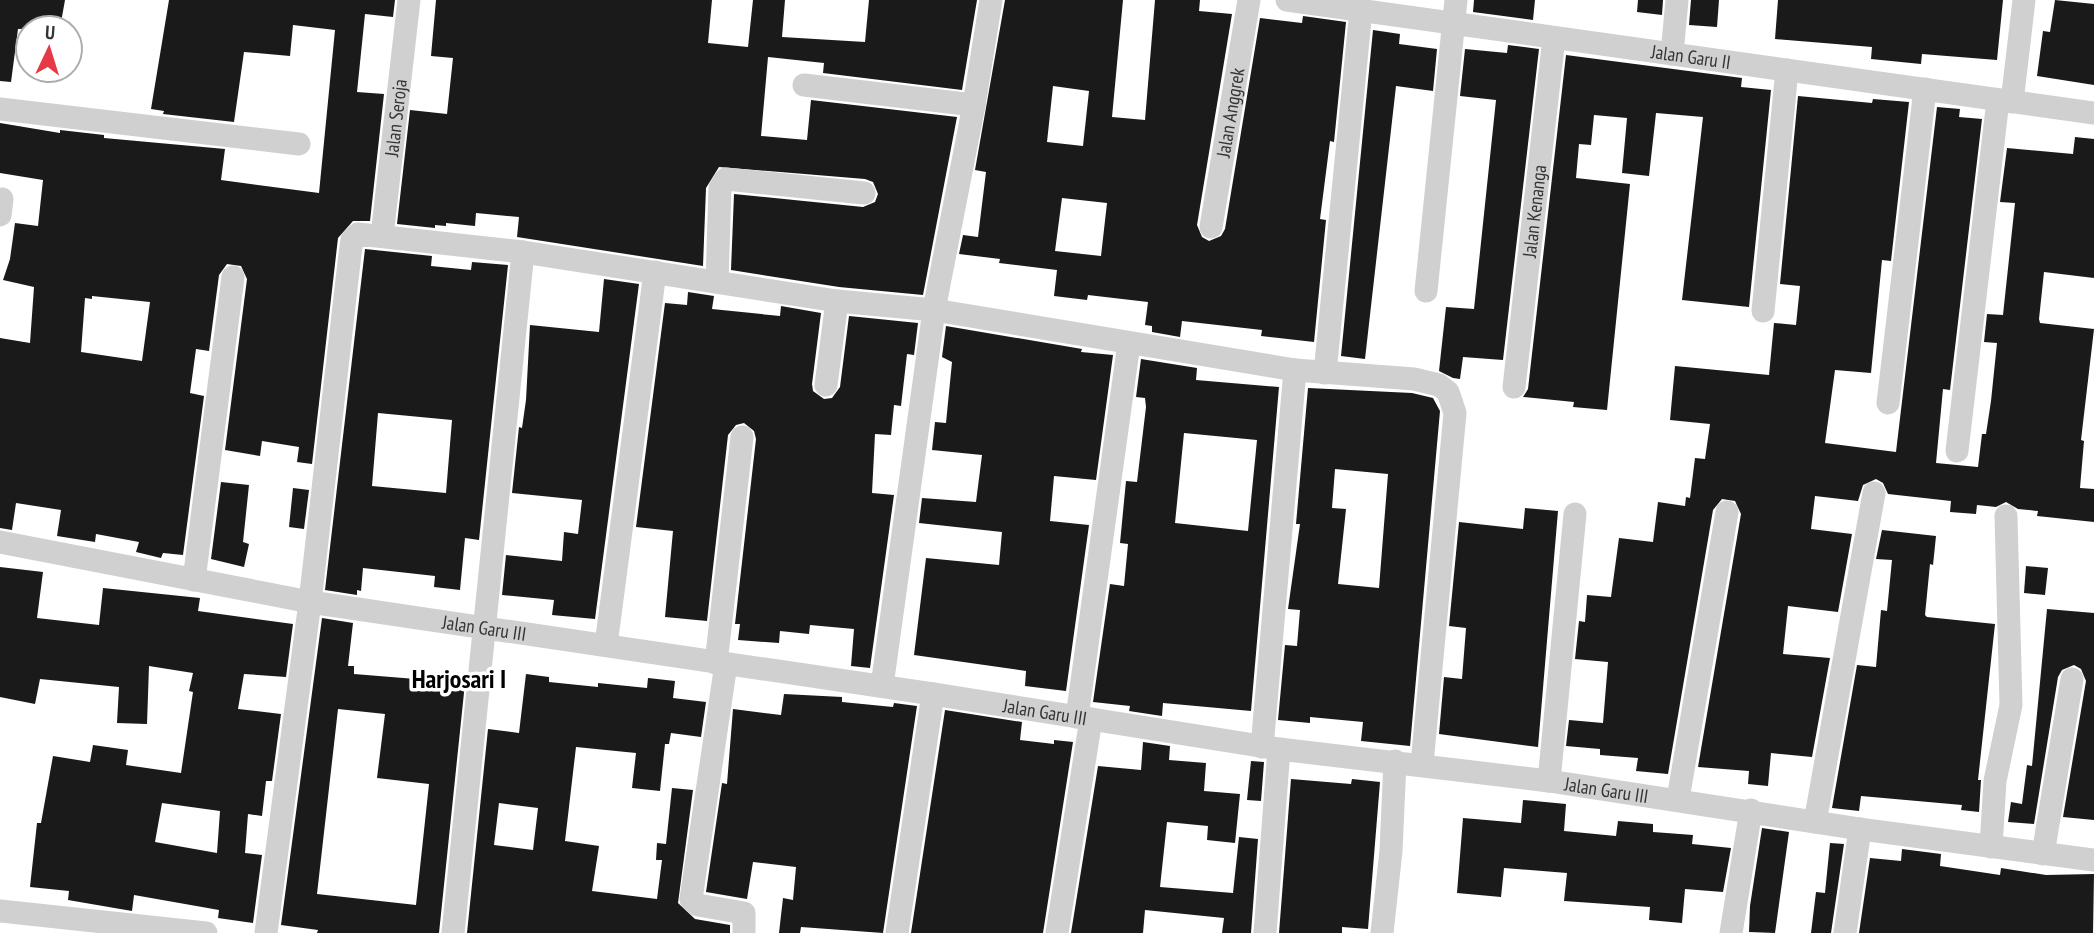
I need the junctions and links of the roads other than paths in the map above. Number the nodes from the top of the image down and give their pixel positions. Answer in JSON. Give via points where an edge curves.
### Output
{"nodes":[{"id":1,"x":409,"y":0,"type":"edge"},
{"id":2,"x":990,"y":0,"type":"edge"},
{"id":3,"x":1248,"y":0,"type":"edge"},
{"id":4,"x":1287,"y":0,"type":"edge"},
{"id":5,"x":1677,"y":0,"type":"edge"},
{"id":6,"x":2024,"y":0,"type":"edge"},
{"id":7,"x":1354,"y":6,"type":"edge"},
{"id":8,"x":1455,"y":11,"type":"edge"},
{"id":9,"x":1554,"y":38,"type":"junction"},
{"id":10,"x":1672,"y":54,"type":"junction"},
{"id":11,"x":1787,"y":70,"type":"junction"},
{"id":12,"x":804,"y":85,"type":"dead end"},
{"id":13,"x":1925,"y":89,"type":"junction"},
{"id":14,"x":2005,"y":101,"type":"junction"},
{"id":15,"x":974,"y":105,"type":"junction"},
{"id":16,"x":0,"y":109,"type":"edge"},
{"id":17,"x":2094,"y":113,"type":"edge"},
{"id":18,"x":299,"y":144,"type":"dead end"},
{"id":19,"x":863,"y":193,"type":"dead end"},
{"id":20,"x":1211,"y":227,"type":"dead end"},
{"id":21,"x":382,"y":236,"type":"junction"},
{"id":22,"x":523,"y":252,"type":"junction"},
{"id":23,"x":655,"y":272,"type":"junction"},
{"id":24,"x":233,"y":277,"type":"dead end"},
{"id":25,"x":717,"y":281,"type":"junction"},
{"id":26,"x":1426,"y":291,"type":"dead end"},
{"id":27,"x":837,"y":301,"type":"junction"},
{"id":28,"x":934,"y":310,"type":"junction"},
{"id":29,"x":1763,"y":311,"type":"dead end"},
{"id":30,"x":1129,"y":343,"type":"junction"},
{"id":31,"x":1295,"y":370,"type":"junction"},
{"id":32,"x":1325,"y":373,"type":"junction"},
{"id":33,"x":826,"y":385,"type":"dead end"},
{"id":34,"x":1514,"y":387,"type":"dead end"},
{"id":35,"x":1888,"y":403,"type":"dead end"},
{"id":36,"x":742,"y":437,"type":"dead end"},
{"id":37,"x":1957,"y":451,"type":"dead end"},
{"id":38,"x":1874,"y":493,"type":"dead end"},
{"id":39,"x":1727,"y":512,"type":"dead end"},
{"id":40,"x":1575,"y":514,"type":"dead end"},
{"id":41,"x":2006,"y":516,"type":"dead end"},
{"id":42,"x":0,"y":542,"type":"edge"},
{"id":43,"x":194,"y":580,"type":"junction"},
{"id":44,"x":310,"y":602,"type":"junction"},
{"id":45,"x":483,"y":628,"type":"junction"},
{"id":46,"x":606,"y":645,"type":"junction"},
{"id":47,"x":721,"y":663,"type":"junction"},
{"id":48,"x":2073,"y":679,"type":"dead end"},
{"id":49,"x":882,"y":686,"type":"junction"},
{"id":50,"x":933,"y":694,"type":"junction"},
{"id":51,"x":1084,"y":718,"type":"junction"},
{"id":52,"x":1270,"y":748,"type":"junction"},
{"id":53,"x":1395,"y":761,"type":"junction"},
{"id":54,"x":1422,"y":764,"type":"junction"},
{"id":55,"x":1549,"y":781,"type":"junction"},
{"id":56,"x":1678,"y":799,"type":"junction"},
{"id":57,"x":1751,"y":810,"type":"junction"},
{"id":58,"x":1815,"y":822,"type":"junction"},
{"id":59,"x":1860,"y":830,"type":"junction"},
{"id":60,"x":1991,"y":847,"type":"junction"},
{"id":61,"x":2043,"y":854,"type":"junction"},
{"id":62,"x":2094,"y":860,"type":"edge"},
{"id":63,"x":0,"y":911,"type":"edge"},
{"id":64,"x":206,"y":933,"type":"edge"},
{"id":65,"x":266,"y":933,"type":"edge"},
{"id":66,"x":453,"y":933,"type":"edge"},
{"id":67,"x":744,"y":933,"type":"edge"},
{"id":68,"x":897,"y":933,"type":"edge"},
{"id":69,"x":1057,"y":933,"type":"edge"},
{"id":70,"x":1265,"y":933,"type":"edge"},
{"id":71,"x":1382,"y":933,"type":"edge"},
{"id":72,"x":1731,"y":933,"type":"edge"},
{"id":73,"x":1845,"y":933,"type":"edge"}],
"edges":[{"from":1,"to":21,"type":"street","name":"Jalan Seroja"},
{"from":2,"to":15,"type":"street"},
{"from":3,"to":20,"type":"street","name":"Jalan Anggrek"},
{"from":4,"to":7,"type":"street","name":"Jalan Garu II"},
{"from":5,"to":10,"type":"street"},
{"from":6,"to":14,"type":"street"},
{"from":7,"to":8,"type":"street","name":"Jalan Garu II"},
{"from":7,"to":32,"type":"street"},
{"from":8,"to":9,"type":"street","name":"Jalan Garu II"},
{"from":8,"to":26,"type":"street"},
{"from":9,"to":10,"type":"street","name":"Jalan Garu II"},
{"from":9,"to":34,"type":"street","name":"Jalan Kenanga"},
{"from":10,"to":11,"type":"street","name":"Jalan Garu II"},
{"from":11,"to":13,"type":"street","name":"Jalan Garu II"},
{"from":11,"to":29,"type":"street"},
{"from":12,"to":15,"type":"street"},
{"from":13,"to":14,"type":"street","name":"Jalan Garu II"},
{"from":13,"to":35,"type":"street"},
{"from":14,"to":17,"type":"street","name":"Jalan Garu II"},
{"from":14,"to":37,"type":"street"},
{"from":15,"to":28,"type":"street"},
{"from":16,"to":18,"type":"street"},
{"from":19,"to":25,"type":"street","via":[[726,178],[720,188]]},
{"from":21,"to":22,"type":"street"},
{"from":21,"to":44,"type":"street","via":[[358,234],[352,240]]},
{"from":22,"to":23,"type":"street"},
{"from":22,"to":45,"type":"street"},
{"from":23,"to":25,"type":"street"},
{"from":23,"to":46,"type":"street"},
{"from":24,"to":43,"type":"street"},
{"from":25,"to":27,"type":"street"},
{"from":27,"to":28,"type":"street"},
{"from":27,"to":33,"type":"street"},
{"from":28,"to":30,"type":"street"},
{"from":28,"to":49,"type":"street"},
{"from":30,"to":31,"type":"street"},
{"from":30,"to":51,"type":"street"},
{"from":31,"to":32,"type":"street"},
{"from":31,"to":52,"type":"street"},
{"from":32,"to":54,"type":"street","via":[[1439,385],[1454,405]]},
{"from":36,"to":47,"type":"street"},
{"from":38,"to":58,"type":"street"},
{"from":39,"to":56,"type":"street"},
{"from":40,"to":55,"type":"street"},
{"from":41,"to":60,"type":"street","via":[[2011,705],[1995,781]]},
{"from":42,"to":43,"type":"street","name":"Jalan Garu III"},
{"from":43,"to":44,"type":"street","name":"Jalan Garu III"},
{"from":44,"to":45,"type":"street","name":"Jalan Garu III"},
{"from":44,"to":65,"type":"street"},
{"from":45,"to":46,"type":"street","name":"Jalan Garu III"},
{"from":45,"to":66,"type":"street"},
{"from":46,"to":47,"type":"street","name":"Jalan Garu III"},
{"from":47,"to":49,"type":"street","name":"Jalan Garu III"},
{"from":47,"to":67,"type":"street","via":[[691,899],[698,905],[744,913]]},
{"from":48,"to":61,"type":"street"},
{"from":49,"to":50,"type":"street","name":"Jalan Garu III"},
{"from":50,"to":51,"type":"street","name":"Jalan Garu III"},
{"from":50,"to":68,"type":"street"},
{"from":51,"to":52,"type":"street","name":"Jalan Garu III"},
{"from":51,"to":69,"type":"street"},
{"from":52,"to":53,"type":"street","name":"Jalan Garu III"},
{"from":52,"to":70,"type":"street"},
{"from":53,"to":54,"type":"street","name":"Jalan Garu III"},
{"from":53,"to":71,"type":"street"},
{"from":54,"to":55,"type":"street","name":"Jalan Garu III"},
{"from":55,"to":56,"type":"street","name":"Jalan Garu III"},
{"from":56,"to":57,"type":"street","name":"Jalan Garu III"},
{"from":57,"to":58,"type":"street","name":"Jalan Garu III"},
{"from":57,"to":72,"type":"street"},
{"from":58,"to":59,"type":"street","name":"Jalan Garu III"},
{"from":59,"to":60,"type":"street","name":"Jalan Garu III"},
{"from":59,"to":73,"type":"street"},
{"from":60,"to":61,"type":"street","name":"Jalan Garu III"},
{"from":61,"to":62,"type":"street","name":"Jalan Garu III"},
{"from":63,"to":64,"type":"street"}]}
